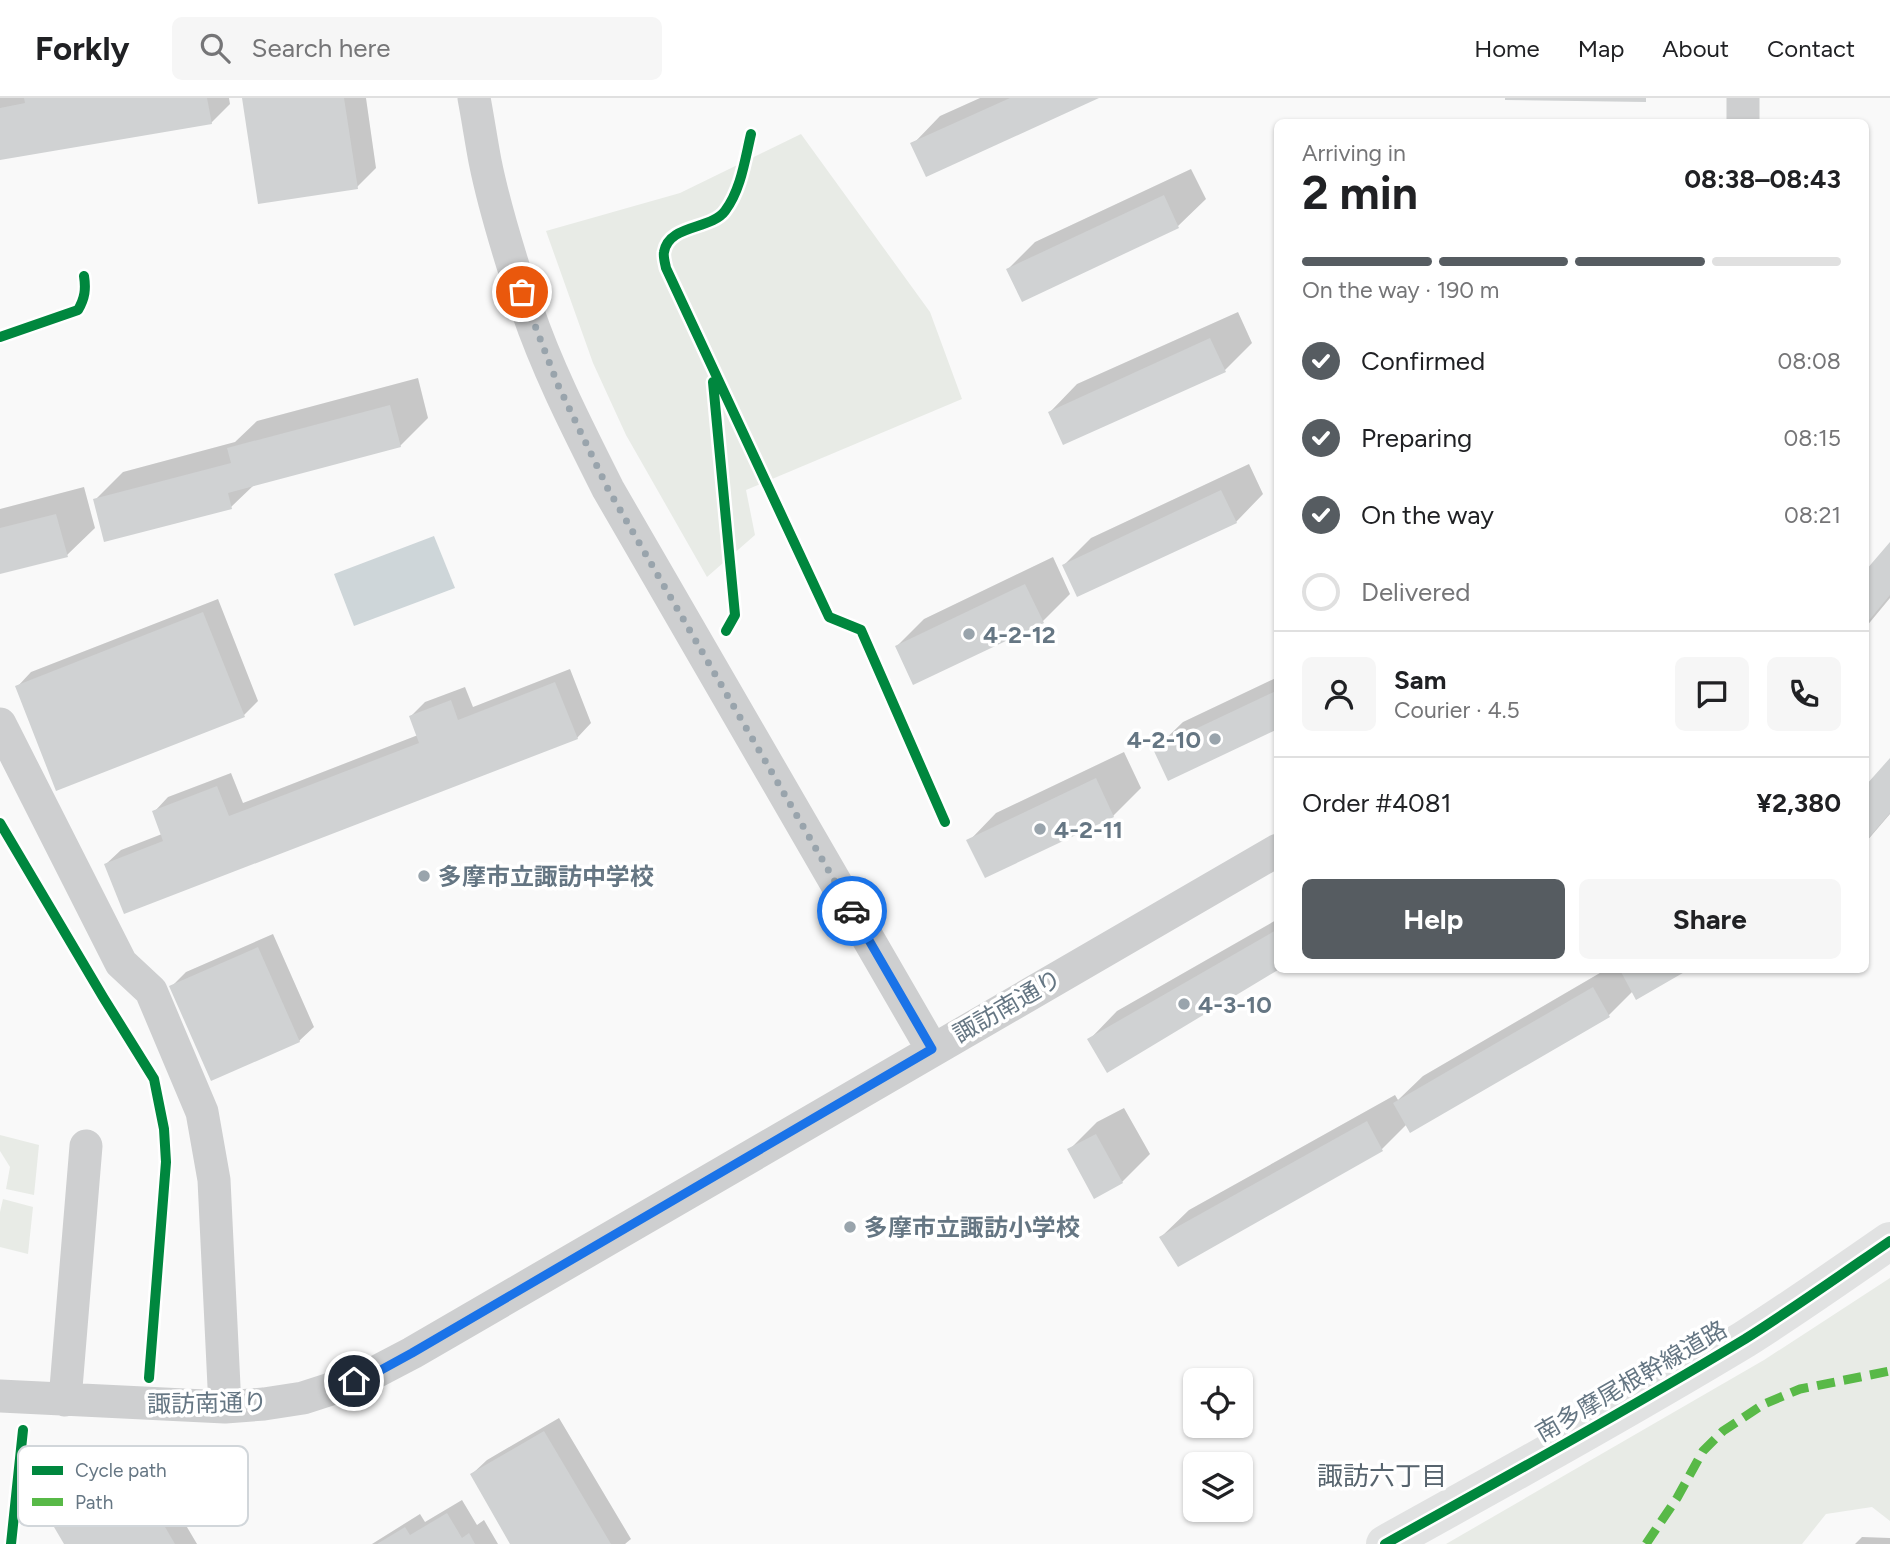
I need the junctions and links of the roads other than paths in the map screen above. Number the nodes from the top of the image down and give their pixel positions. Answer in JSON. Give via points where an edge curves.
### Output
{"nodes":[{"id":1,"x":474,"y":98,"type":"edge"},
{"id":2,"x":1743,"y":98,"type":"edge"},
{"id":3,"x":1743,"y":119,"type":"edge"},
{"id":4,"x":0,"y":724,"type":"edge"},
{"id":5,"x":1274,"y":852,"type":"edge"},
{"id":6,"x":932,"y":1049,"type":"junction"},
{"id":7,"x":86,"y":1146,"type":"dead end"},
{"id":8,"x":1890,"y":1241,"type":"edge"},
{"id":9,"x":0,"y":1396,"type":"edge"},
{"id":10,"x":65,"y":1400,"type":"junction"},
{"id":11,"x":225,"y":1407,"type":"junction"},
{"id":12,"x":1385,"y":1544,"type":"edge"}],
"edges":[{"from":1,"to":6,"type":"street","via":[[485,161],[528,311],[587,446]]},
{"from":2,"to":3,"type":"street"},
{"from":4,"to":11,"type":"street","via":[[121,963],[150,992],[202,1112],[214,1180]]},
{"from":5,"to":6,"type":"street","name":"諏訪南通り"},
{"from":6,"to":11,"type":"street","name":"諏訪南通り","via":[[370,1376],[303,1398]]},
{"from":7,"to":10,"type":"street"},
{"from":8,"to":12,"type":"main road","name":"南多摩尾根幹線道路","via":[[1746,1338]]},
{"from":9,"to":10,"type":"street","name":"諏訪南通り"},
{"from":10,"to":11,"type":"street","name":"諏訪南通り"}]}
